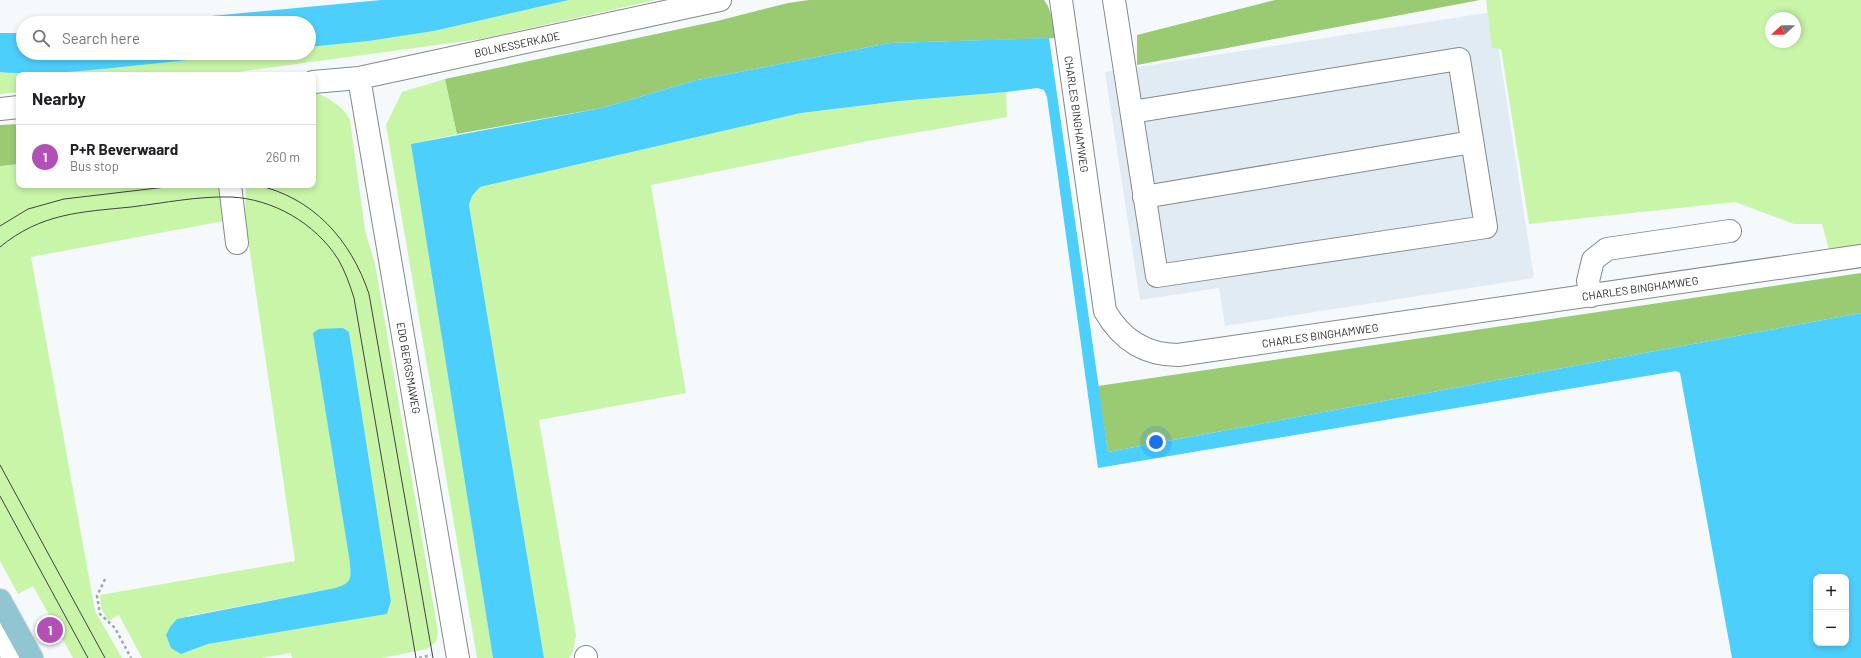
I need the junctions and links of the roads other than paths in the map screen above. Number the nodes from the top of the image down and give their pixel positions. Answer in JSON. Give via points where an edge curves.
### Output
{"nodes":[{"id":1,"x":720,"y":0,"type":"edge"},
{"id":2,"x":1061,"y":0,"type":"edge"},
{"id":3,"x":1114,"y":0,"type":"edge"},
{"id":4,"x":359,"y":78,"type":"junction"},
{"id":5,"x":316,"y":82,"type":"edge"},
{"id":6,"x":16,"y":107,"type":"edge"},
{"id":7,"x":0,"y":109,"type":"edge"},
{"id":8,"x":1132,"y":112,"type":"junction"},
{"id":9,"x":1472,"y":142,"type":"junction"},
{"id":10,"x":230,"y":188,"type":"edge"},
{"id":11,"x":1144,"y":197,"type":"junction"},
{"id":12,"x":1730,"y":231,"type":"dead end"},
{"id":13,"x":237,"y":243,"type":"dead end"},
{"id":14,"x":1861,"y":256,"type":"edge"},
{"id":15,"x":1590,"y":296,"type":"junction"},
{"id":16,"x":0,"y":600,"type":"edge"},
{"id":17,"x":0,"y":626,"type":"edge"},
{"id":18,"x":13,"y":658,"type":"edge"},
{"id":19,"x":32,"y":658,"type":"edge"},
{"id":20,"x":458,"y":658,"type":"edge"}],
"edges":[{"from":1,"to":4,"type":"street","name":"BOLNESSERKADE"},
{"from":2,"to":15,"type":"street","name":"CHARLES BINGHAMWEG","via":[[1105,311],[1112,323],[1131,341],[1161,355],[1178,355]]},
{"from":3,"to":8,"type":"street"},
{"from":4,"to":5,"type":"street","name":"BOLNESSERKADE"},
{"from":4,"to":20,"type":"street","name":"EDO BERGSMAWEG"},
{"from":6,"to":7,"type":"street"},
{"from":8,"to":9,"type":"street","via":[[1459,59]]},
{"from":8,"to":11,"type":"street"},
{"from":9,"to":11,"type":"street"},
{"from":9,"to":11,"type":"street","via":[[1486,227],[1157,276]]},
{"from":10,"to":13,"type":"street"},
{"from":12,"to":15,"type":"street","via":[[1607,249],[1593,260],[1588,281]]},
{"from":14,"to":15,"type":"street","name":"CHARLES BINGHAMWEG"},
{"from":16,"to":19,"type":"main road"},
{"from":17,"to":18,"type":"street"}]}
